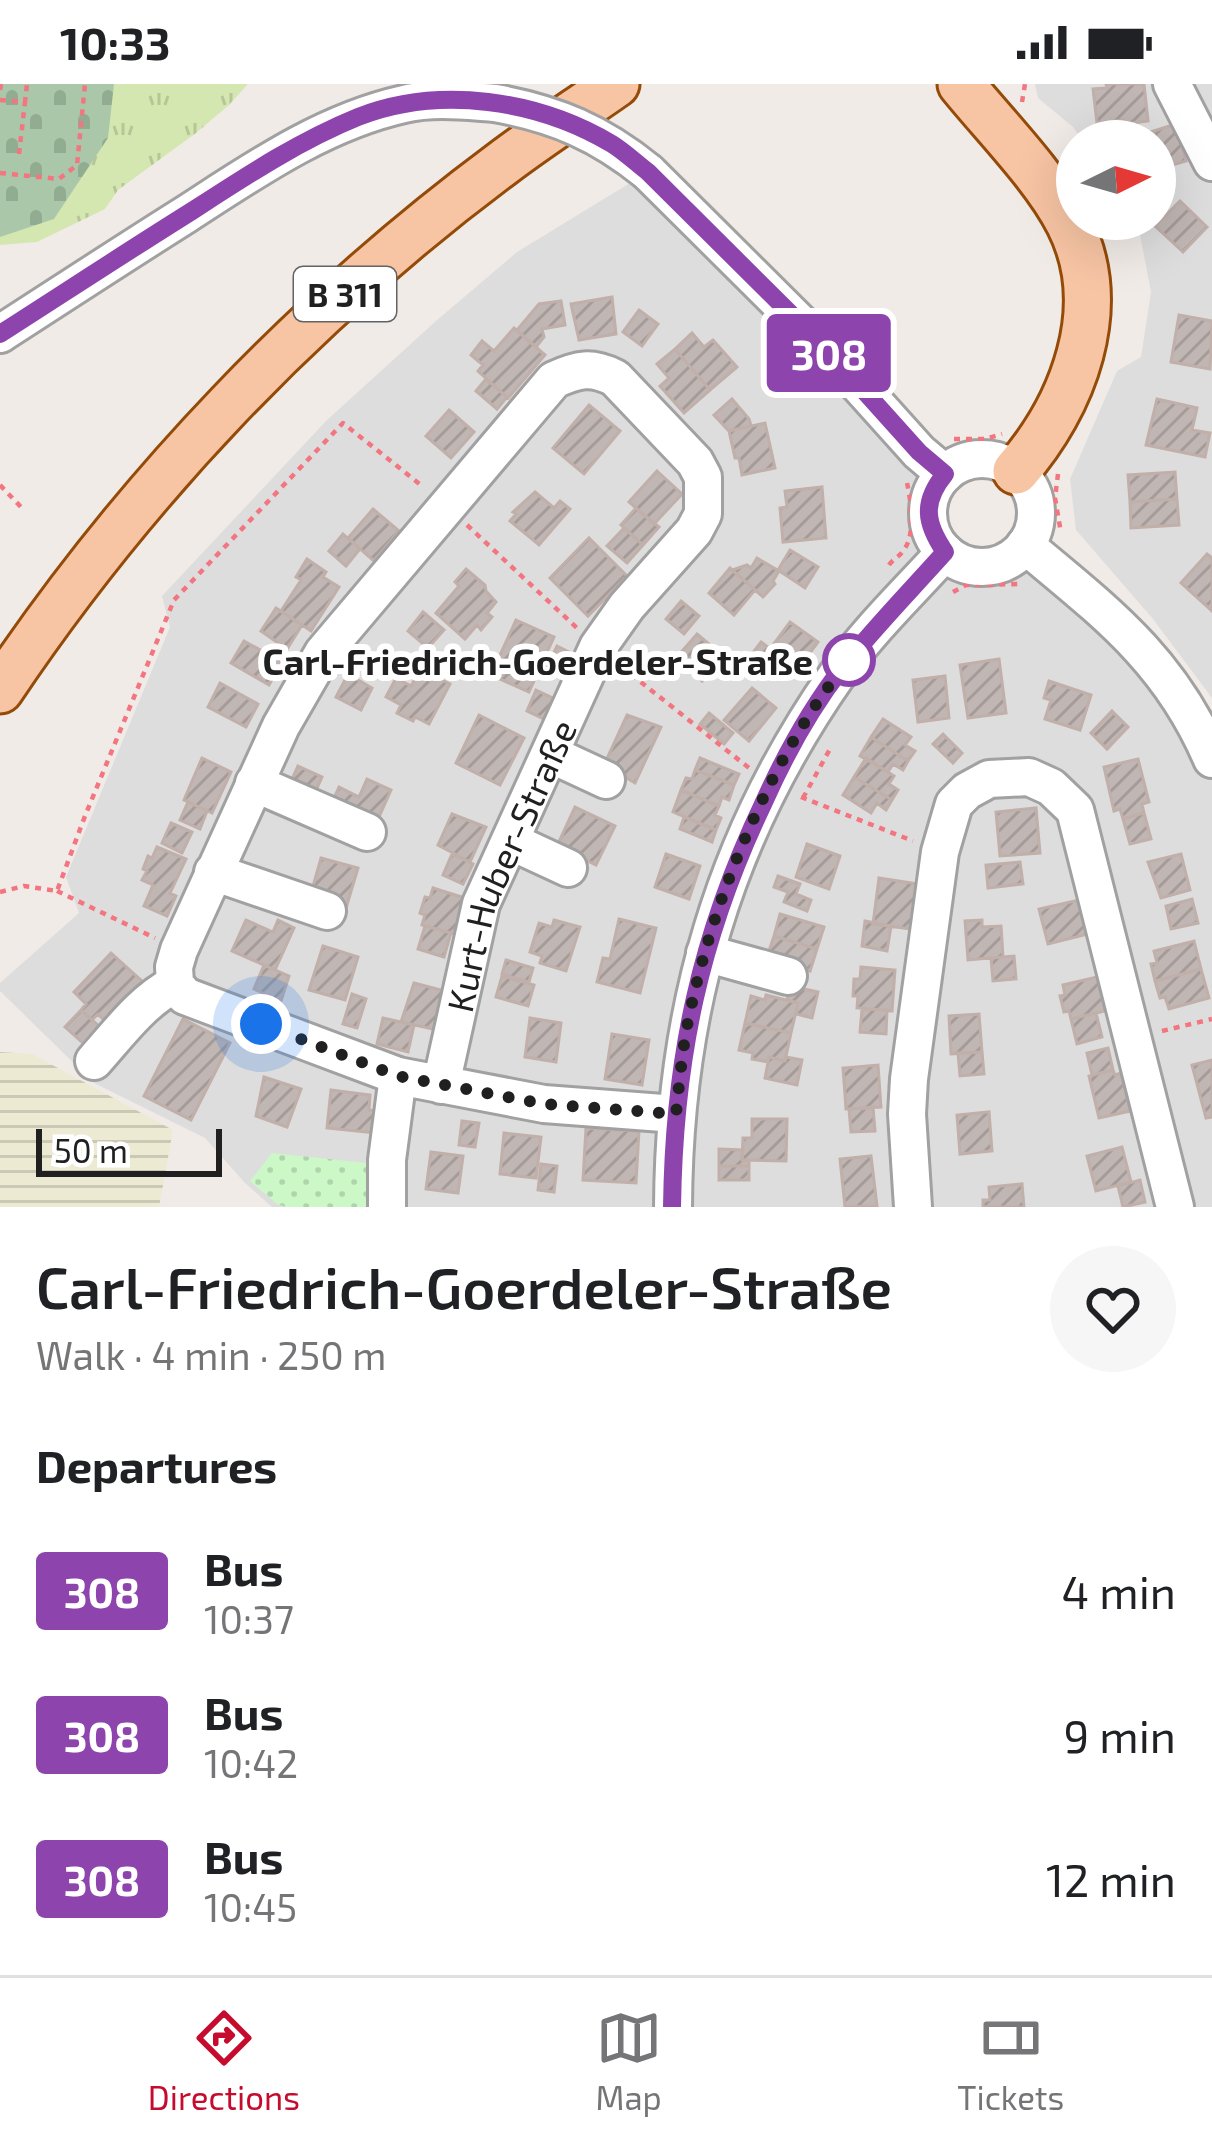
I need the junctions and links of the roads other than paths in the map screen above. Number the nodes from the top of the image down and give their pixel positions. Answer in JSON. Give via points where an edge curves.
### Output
{"nodes":[{"id":1,"x":616,"y":84,"type":"edge"},
{"id":2,"x":961,"y":84,"type":"edge"},
{"id":3,"x":1172,"y":84,"type":"edge"},
{"id":4,"x":1212,"y":162,"type":"edge"},
{"id":5,"x":0,"y":334,"type":"edge"},
{"id":6,"x":1037,"y":470,"type":"junction"},
{"id":7,"x":945,"y":474,"type":"junction"},
{"id":8,"x":945,"y":552,"type":"junction"},
{"id":9,"x":1047,"y":552,"type":"junction"},
{"id":10,"x":4,"y":680,"type":"edge"},
{"id":11,"x":550,"y":754,"type":"junction"},
{"id":12,"x":1212,"y":759,"type":"edge"},
{"id":13,"x":606,"y":780,"type":"dead end"},
{"id":14,"x":254,"y":783,"type":"junction"},
{"id":15,"x":367,"y":832,"type":"dead end"},
{"id":16,"x":510,"y":841,"type":"junction"},
{"id":17,"x":568,"y":868,"type":"dead end"},
{"id":18,"x":213,"y":872,"type":"junction"},
{"id":19,"x":326,"y":911,"type":"dead end"},
{"id":20,"x":705,"y":953,"type":"junction"},
{"id":21,"x":180,"y":976,"type":"junction"},
{"id":22,"x":788,"y":976,"type":"dead end"},
{"id":23,"x":94,"y":1061,"type":"dead end"},
{"id":24,"x":398,"y":1076,"type":"junction"},
{"id":25,"x":441,"y":1085,"type":"junction"},
{"id":26,"x":676,"y":1114,"type":"junction"},
{"id":27,"x":387,"y":1207,"type":"edge"},
{"id":28,"x":673,"y":1207,"type":"edge"},
{"id":29,"x":913,"y":1207,"type":"edge"},
{"id":30,"x":1175,"y":1207,"type":"edge"}],
"edges":[{"from":1,"to":10,"type":"main road","number":"B 311","via":[[470,189],[308,328],[142,499]]},
{"from":2,"to":6,"type":"main road","via":[[1047,189],[1083,263],[1082,351],[1038,447]]},
{"from":3,"to":4,"type":"street"},
{"from":5,"to":7,"type":"street","bridge":true,"via":[[320,135],[408,102],[495,103],[581,128],[648,172]]},
{"from":6,"to":7,"type":"street","via":[[973,460]]},
{"from":6,"to":9,"type":"street","via":[[1026,481],[1036,507],[1032,533]]},
{"from":7,"to":8,"type":"street","via":[[928,512]]},
{"from":8,"to":9,"type":"street","via":[[990,566]]},
{"from":8,"to":20,"type":"street","via":[[840,671],[799,733],[788,791],[736,860]]},
{"from":9,"to":12,"type":"street","via":[[1150,656]]},
{"from":11,"to":13,"type":"street"},
{"from":11,"to":14,"type":"street","name":"Kurt-Huber-Straße","via":[[598,647],[703,514],[695,463],[616,378],[598,370],[554,380],[330,644]]},
{"from":11,"to":16,"type":"street","name":"Kurt-Huber-Straße"},
{"from":14,"to":15,"type":"street"},
{"from":14,"to":18,"type":"street","name":"Kurt-Huber-Straße"},
{"from":16,"to":17,"type":"street"},
{"from":16,"to":25,"type":"street","name":"Kurt-Huber-Straße","via":[[482,904]]},
{"from":18,"to":19,"type":"street"},
{"from":18,"to":21,"type":"street","name":"Kurt-Huber-Straße"},
{"from":20,"to":22,"type":"street"},
{"from":20,"to":26,"type":"street"},
{"from":21,"to":23,"type":"street"},
{"from":21,"to":24,"type":"street"},
{"from":24,"to":25,"type":"street"},
{"from":24,"to":27,"type":"street"},
{"from":25,"to":26,"type":"street","via":[[544,1104]]},
{"from":26,"to":28,"type":"street"},
{"from":29,"to":30,"type":"street","via":[[909,1079],[940,852],[954,804],[968,791],[989,779],[1029,777],[1076,810]]}]}
